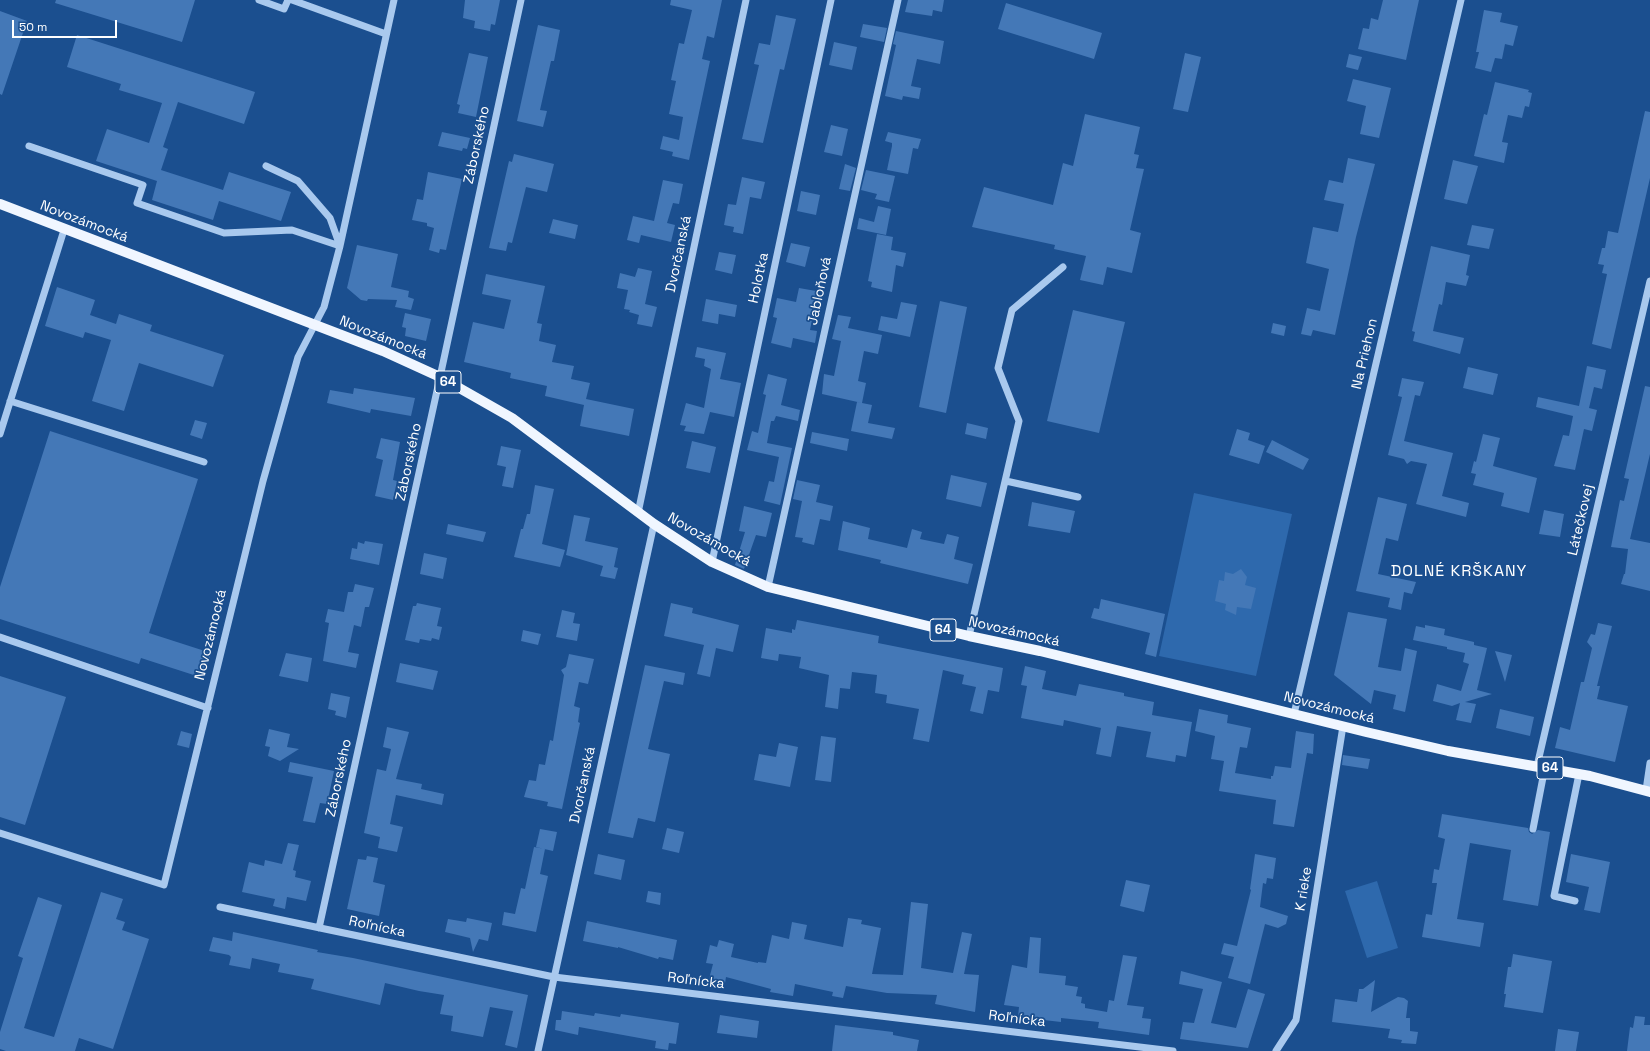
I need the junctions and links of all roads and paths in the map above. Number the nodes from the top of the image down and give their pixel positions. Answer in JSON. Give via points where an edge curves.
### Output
{"nodes":[{"id":1,"x":259,"y":0,"type":"edge"},
{"id":2,"x":288,"y":0,"type":"edge"},
{"id":3,"x":292,"y":0,"type":"edge"},
{"id":4,"x":394,"y":0,"type":"edge"},
{"id":5,"x":521,"y":0,"type":"edge"},
{"id":6,"x":746,"y":0,"type":"edge"},
{"id":7,"x":831,"y":0,"type":"edge"},
{"id":8,"x":898,"y":0,"type":"edge"},
{"id":9,"x":1461,"y":0,"type":"edge"},
{"id":10,"x":386,"y":34,"type":"junction"},
{"id":11,"x":28,"y":146,"type":"dead end"},
{"id":12,"x":266,"y":166,"type":"dead end"},
{"id":13,"x":0,"y":204,"type":"edge"},
{"id":14,"x":64,"y":230,"type":"junction"},
{"id":15,"x":340,"y":246,"type":"junction"},
{"id":16,"x":1062,"y":267,"type":"dead end"},
{"id":17,"x":1650,"y":281,"type":"edge"},
{"id":18,"x":315,"y":325,"type":"junction"},
{"id":19,"x":440,"y":377,"type":"junction"},
{"id":20,"x":10,"y":401,"type":"junction"},
{"id":21,"x":0,"y":434,"type":"edge"},
{"id":22,"x":204,"y":462,"type":"dead end"},
{"id":23,"x":1006,"y":481,"type":"junction"},
{"id":24,"x":1078,"y":498,"type":"dead end"},
{"id":25,"x":638,"y":513,"type":"junction"},
{"id":26,"x":654,"y":524,"type":"junction"},
{"id":27,"x":712,"y":562,"type":"junction"},
{"id":28,"x":768,"y":587,"type":"junction"},
{"id":29,"x":969,"y":636,"type":"junction"},
{"id":30,"x":0,"y":637,"type":"edge"},
{"id":31,"x":208,"y":708,"type":"junction"},
{"id":32,"x":1294,"y":714,"type":"junction"},
{"id":33,"x":1343,"y":726,"type":"junction"},
{"id":34,"x":1650,"y":763,"type":"edge"},
{"id":35,"x":1541,"y":766,"type":"junction"},
{"id":36,"x":1578,"y":774,"type":"junction"},
{"id":37,"x":1648,"y":791,"type":"edge"},
{"id":38,"x":1533,"y":829,"type":"dead end"},
{"id":39,"x":0,"y":833,"type":"edge"},
{"id":40,"x":1575,"y":901,"type":"dead end"},
{"id":41,"x":220,"y":907,"type":"dead end"},
{"id":42,"x":319,"y":928,"type":"junction"},
{"id":43,"x":554,"y":977,"type":"junction"},
{"id":44,"x":538,"y":1051,"type":"edge"},
{"id":45,"x":1173,"y":1051,"type":"edge"},
{"id":46,"x":1276,"y":1051,"type":"edge"}],
"edges":[{"from":1,"to":2,"type":"street","via":[[284,9]]},
{"from":3,"to":10,"type":"street"},
{"from":4,"to":10,"type":"street","name":"Novozámocká"},
{"from":5,"to":19,"type":"street","name":"Záborského"},
{"from":6,"to":25,"type":"street","name":"Dvorčanská"},
{"from":7,"to":27,"type":"street","name":"Holotka"},
{"from":8,"to":28,"type":"street","name":"Jabloňová"},
{"from":9,"to":32,"type":"street","name":"Na Priehon"},
{"from":10,"to":15,"type":"street","name":"Novozámocká"},
{"from":11,"to":15,"type":"street","via":[[143,185],[137,203],[224,233],[292,230]]},
{"from":12,"to":15,"type":"street","via":[[298,181],[330,218]]},
{"from":13,"to":14,"type":"main road","name":"Novozámocká","number":"64"},
{"from":14,"to":18,"type":"main road","name":"Novozámocká","number":"64"},
{"from":14,"to":20,"type":"street"},
{"from":15,"to":18,"type":"street","name":"Novozámocká","via":[[324,307]]},
{"from":16,"to":23,"type":"street","via":[[1012,310],[998,368],[1019,421]]},
{"from":17,"to":35,"type":"street","name":"Látečkovej"},
{"from":18,"to":19,"type":"main road","name":"Novozámocká","number":"64"},
{"from":18,"to":31,"type":"street","name":"Novozámocká","via":[[298,357],[263,481]]},
{"from":19,"to":25,"type":"main road","name":"Novozámocká","number":"64","via":[[512,418]]},
{"from":19,"to":42,"type":"street","name":"Záborského"},
{"from":20,"to":21,"type":"street"},
{"from":20,"to":22,"type":"street"},
{"from":23,"to":24,"type":"street"},
{"from":23,"to":29,"type":"street"},
{"from":25,"to":26,"type":"main road","name":"Novozámocká","number":"64"},
{"from":26,"to":27,"type":"main road","name":"Novozámocká","number":"64"},
{"from":26,"to":43,"type":"street","name":"Dvorčanská"},
{"from":27,"to":28,"type":"main road","name":"Novozámocká","number":"64"},
{"from":28,"to":29,"type":"main road","name":"Novozámocká","number":"64"},
{"from":29,"to":32,"type":"main road","name":"Novozámocká","number":"64"},
{"from":30,"to":31,"type":"street"},
{"from":31,"to":39,"type":"street","name":"Novozámocká","via":[[164,885]]},
{"from":32,"to":33,"type":"main road","name":"Novozámocká","number":"64"},
{"from":33,"to":35,"type":"main road","name":"Novozámocká","number":"64","via":[[1448,751]]},
{"from":33,"to":46,"type":"street","name":"K rieke","via":[[1296,1020]]},
{"from":34,"to":37,"type":"street"},
{"from":35,"to":36,"type":"main road","name":"Novozámocká","number":"64"},
{"from":35,"to":38,"type":"street","name":"Látečkovej"},
{"from":36,"to":37,"type":"main road","name":"Novozámocká","number":"64"},
{"from":36,"to":40,"type":"street","via":[[1554,896]]},
{"from":41,"to":42,"type":"street","name":"Roľnícka"},
{"from":42,"to":43,"type":"street","name":"Roľnícka"},
{"from":43,"to":44,"type":"street","name":"Dvorčanská"},
{"from":43,"to":45,"type":"street","name":"Roľnícka"}]}
